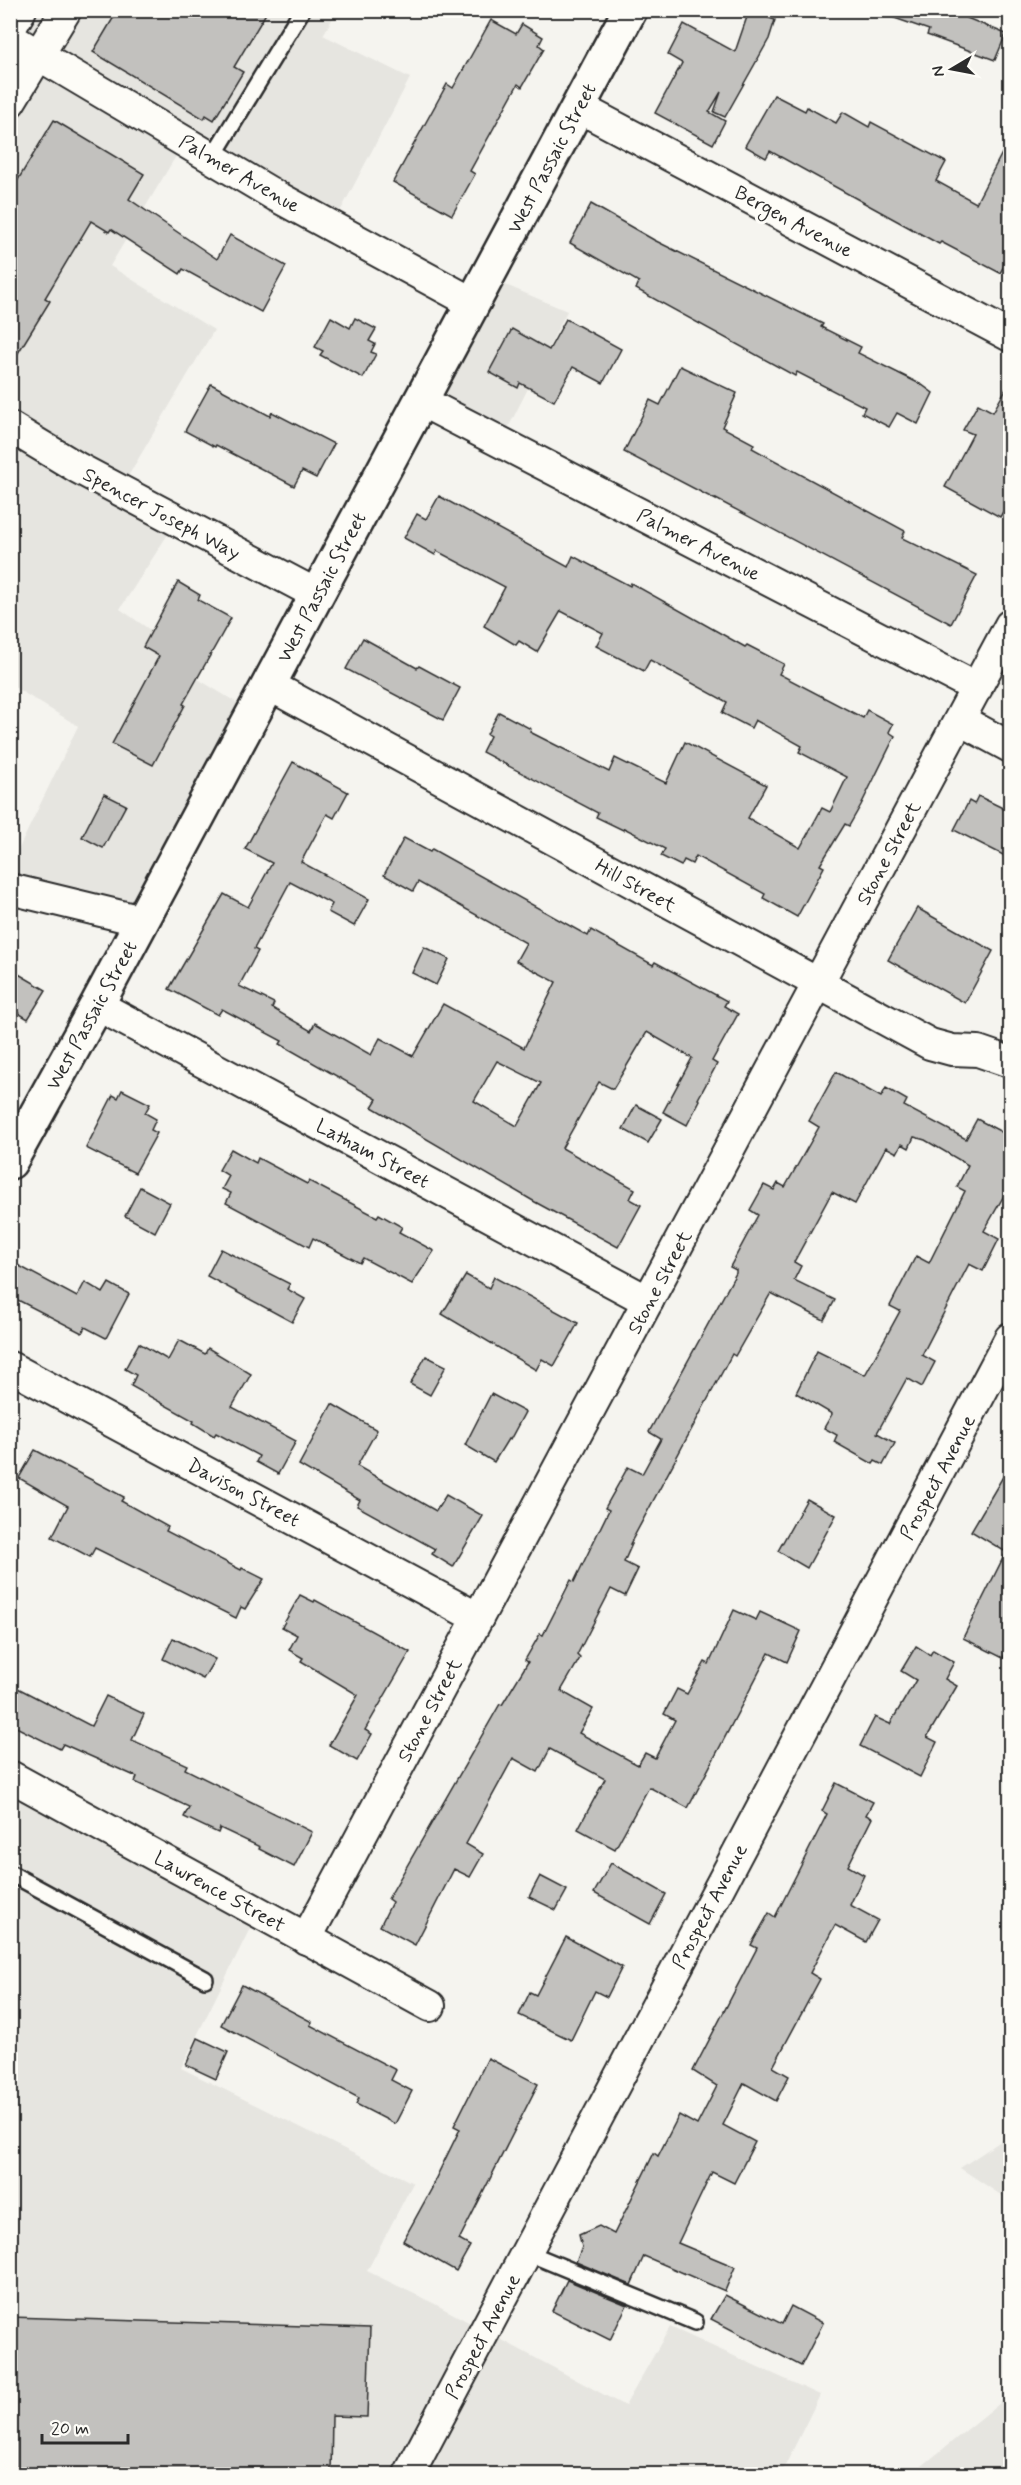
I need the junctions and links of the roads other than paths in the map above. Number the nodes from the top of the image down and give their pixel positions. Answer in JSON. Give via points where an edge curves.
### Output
{"nodes":[{"id":1,"x":21,"y":10,"type":"edge"},
{"id":2,"x":66,"y":10,"type":"edge"},
{"id":3,"x":302,"y":10,"type":"edge"},
{"id":4,"x":630,"y":10,"type":"edge"},
{"id":5,"x":10,"y":29,"type":"edge"},
{"id":6,"x":10,"y":38,"type":"edge"},
{"id":7,"x":39,"y":54,"type":"junction"},
{"id":8,"x":10,"y":102,"type":"edge"},
{"id":9,"x":578,"y":107,"type":"junction"},
{"id":10,"x":212,"y":158,"type":"junction"},
{"id":11,"x":473,"y":303,"type":"junction"},
{"id":12,"x":1011,"y":336,"type":"edge"},
{"id":13,"x":421,"y":401,"type":"junction"},
{"id":14,"x":10,"y":427,"type":"edge"},
{"id":15,"x":316,"y":594,"type":"junction"},
{"id":16,"x":1011,"y":625,"type":"edge"},
{"id":17,"x":269,"y":685,"type":"junction"},
{"id":18,"x":977,"y":688,"type":"junction"},
{"id":19,"x":960,"y":720,"type":"junction"},
{"id":20,"x":1011,"y":747,"type":"edge"},
{"id":21,"x":10,"y":889,"type":"edge"},
{"id":22,"x":142,"y":921,"type":"junction"},
{"id":23,"x":818,"y":984,"type":"junction"},
{"id":24,"x":97,"y":1005,"type":"junction"},
{"id":25,"x":1011,"y":1062,"type":"edge"},
{"id":26,"x":10,"y":1162,"type":"edge"},
{"id":27,"x":648,"y":1301,"type":"junction"},
{"id":28,"x":1011,"y":1338,"type":"edge"},
{"id":29,"x":10,"y":1367,"type":"edge"},
{"id":30,"x":478,"y":1618,"type":"junction"},
{"id":31,"x":10,"y":1776,"type":"edge"},
{"id":32,"x":10,"y":1873,"type":"edge"},
{"id":33,"x":306,"y":1939,"type":"junction"},
{"id":34,"x":205,"y":1979,"type":"dead end"},
{"id":35,"x":430,"y":2006,"type":"dead end"},
{"id":36,"x":526,"y":2252,"type":"junction"},
{"id":37,"x":695,"y":2322,"type":"dead end"},
{"id":38,"x":409,"y":2475,"type":"edge"}],
"edges":[{"from":1,"to":5,"type":"street"},
{"from":2,"to":7,"type":"street"},
{"from":3,"to":10,"type":"lane"},
{"from":4,"to":9,"type":"main road","name":"West Passaic Street"},
{"from":6,"to":7,"type":"street","name":"Palmer Avenue"},
{"from":7,"to":8,"type":"street"},
{"from":7,"to":10,"type":"street","name":"Palmer Avenue"},
{"from":9,"to":11,"type":"main road","name":"West Passaic Street"},
{"from":9,"to":12,"type":"street","name":"Bergen Avenue"},
{"from":10,"to":11,"type":"street","name":"Palmer Avenue"},
{"from":11,"to":13,"type":"main road","name":"West Passaic Street"},
{"from":13,"to":15,"type":"main road","name":"West Passaic Street"},
{"from":13,"to":18,"type":"street","name":"Palmer Avenue"},
{"from":14,"to":15,"type":"street","name":"Spencer Joseph Way","via":[[78,468]]},
{"from":15,"to":17,"type":"main road","name":"West Passaic Street"},
{"from":16,"to":18,"type":"street","name":"Stone Street"},
{"from":17,"to":22,"type":"main road","name":"West Passaic Street"},
{"from":17,"to":23,"type":"street","name":"Hill Street"},
{"from":18,"to":19,"type":"street","name":"Stone Street"},
{"from":19,"to":20,"type":"street"},
{"from":19,"to":23,"type":"street","name":"Stone Street"},
{"from":21,"to":22,"type":"street"},
{"from":22,"to":24,"type":"main road","name":"West Passaic Street"},
{"from":23,"to":25,"type":"street","name":"Hill Street","via":[[930,1044],[978,1051]]},
{"from":23,"to":27,"type":"street","name":"Stone Street"},
{"from":24,"to":26,"type":"main road","name":"West Passaic Street"},
{"from":24,"to":27,"type":"street","name":"Latham Street"},
{"from":27,"to":30,"type":"street","name":"Stone Street"},
{"from":28,"to":36,"type":"street","name":"Prospect Avenue"},
{"from":29,"to":30,"type":"street","name":"Davison Street"},
{"from":30,"to":33,"type":"street","name":"Stone Street"},
{"from":31,"to":33,"type":"street","name":"Lawrence Street"},
{"from":32,"to":34,"type":"lane"},
{"from":33,"to":35,"type":"street","name":"Lawrence Street"},
{"from":36,"to":37,"type":"lane"},
{"from":36,"to":38,"type":"street","name":"Prospect Avenue"}]}
